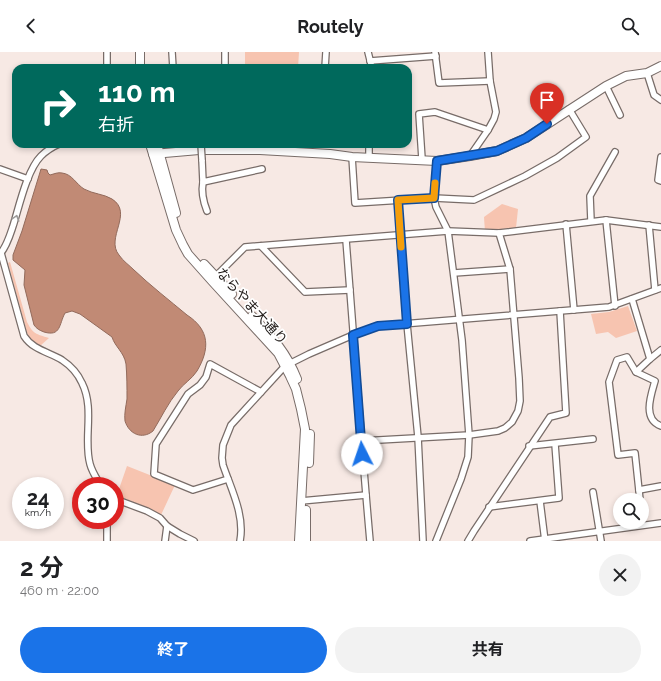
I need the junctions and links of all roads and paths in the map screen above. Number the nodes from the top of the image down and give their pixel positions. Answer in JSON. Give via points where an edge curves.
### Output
{"nodes":[{"id":1,"x":107,"y":52,"type":"edge"},
{"id":2,"x":135,"y":52,"type":"edge"},
{"id":3,"x":140,"y":52,"type":"edge"},
{"id":4,"x":172,"y":52,"type":"edge"},
{"id":5,"x":225,"y":52,"type":"edge"},
{"id":6,"x":326,"y":52,"type":"edge"},
{"id":7,"x":368,"y":52,"type":"edge"},
{"id":8,"x":393,"y":52,"type":"edge"},
{"id":9,"x":488,"y":52,"type":"edge"},
{"id":10,"x":436,"y":54,"type":"edge"},
{"id":11,"x":396,"y":58,"type":"junction"},
{"id":12,"x":370,"y":61,"type":"junction"},
{"id":13,"x":107,"y":64,"type":"edge"},
{"id":14,"x":136,"y":64,"type":"edge"},
{"id":15,"x":140,"y":64,"type":"edge"},
{"id":16,"x":173,"y":64,"type":"edge"},
{"id":17,"x":225,"y":64,"type":"edge"},
{"id":18,"x":325,"y":64,"type":"edge"},
{"id":19,"x":371,"y":64,"type":"edge"},
{"id":20,"x":661,"y":66,"type":"edge"},
{"id":21,"x":648,"y":73,"type":"junction"},
{"id":22,"x":490,"y":81,"type":"junction"},
{"id":23,"x":606,"y":86,"type":"junction"},
{"id":24,"x":661,"y":100,"type":"edge"},
{"id":25,"x":569,"y":109,"type":"junction"},
{"id":26,"x":620,"y":115,"type":"dead end"},
{"id":27,"x":488,"y":130,"type":"junction"},
{"id":28,"x":52,"y":148,"type":"edge"},
{"id":29,"x":153,"y":148,"type":"edge"},
{"id":30,"x":157,"y":148,"type":"edge"},
{"id":31,"x":200,"y":148,"type":"edge"},
{"id":32,"x":369,"y":148,"type":"edge"},
{"id":33,"x":615,"y":152,"type":"dead end"},
{"id":34,"x":157,"y":154,"type":"junction"},
{"id":35,"x":470,"y":156,"type":"junction"},
{"id":36,"x":352,"y":157,"type":"junction"},
{"id":37,"x":369,"y":157,"type":"junction"},
{"id":38,"x":661,"y":157,"type":"edge"},
{"id":39,"x":422,"y":159,"type":"junction"},
{"id":40,"x":437,"y":161,"type":"junction"},
{"id":41,"x":0,"y":169,"type":"edge"},
{"id":42,"x":262,"y":169,"type":"dead end"},
{"id":43,"x":28,"y":179,"type":"junction"},
{"id":44,"x":661,"y":181,"type":"edge"},
{"id":45,"x":203,"y":182,"type":"junction"},
{"id":46,"x":434,"y":198,"type":"junction"},
{"id":47,"x":398,"y":200,"type":"junction"},
{"id":48,"x":207,"y":211,"type":"dead end"},
{"id":49,"x":606,"y":220,"type":"junction"},
{"id":50,"x":591,"y":221,"type":"junction"},
{"id":51,"x":566,"y":224,"type":"junction"},
{"id":52,"x":649,"y":225,"type":"junction"},
{"id":53,"x":661,"y":227,"type":"edge"},
{"id":54,"x":448,"y":231,"type":"junction"},
{"id":55,"x":499,"y":233,"type":"junction"},
{"id":56,"x":400,"y":234,"type":"junction"},
{"id":57,"x":346,"y":240,"type":"junction"},
{"id":58,"x":261,"y":246,"type":"junction"},
{"id":59,"x":1,"y":253,"type":"edge"},
{"id":60,"x":510,"y":269,"type":"junction"},
{"id":61,"x":454,"y":273,"type":"junction"},
{"id":62,"x":214,"y":279,"type":"junction"},
{"id":63,"x":658,"y":289,"type":"edge"},
{"id":64,"x":350,"y":290,"type":"junction"},
{"id":65,"x":632,"y":299,"type":"junction"},
{"id":66,"x":614,"y":306,"type":"junction"},
{"id":67,"x":574,"y":310,"type":"junction"},
{"id":68,"x":560,"y":311,"type":"junction"},
{"id":69,"x":515,"y":315,"type":"junction"},
{"id":70,"x":460,"y":319,"type":"junction"},
{"id":71,"x":407,"y":324,"type":"junction"},
{"id":72,"x":353,"y":335,"type":"junction"},
{"id":73,"x":661,"y":350,"type":"edge"},
{"id":74,"x":650,"y":358,"type":"junction"},
{"id":75,"x":288,"y":364,"type":"junction"},
{"id":76,"x":636,"y":372,"type":"junction"},
{"id":77,"x":261,"y":392,"type":"junction"},
{"id":78,"x":661,"y":426,"type":"edge"},
{"id":79,"x":469,"y":435,"type":"junction"},
{"id":80,"x":418,"y":437,"type":"junction"},
{"id":81,"x":593,"y":439,"type":"dead end"},
{"id":82,"x":361,"y":441,"type":"junction"},
{"id":83,"x":555,"y":444,"type":"junction"},
{"id":84,"x":529,"y":446,"type":"junction"},
{"id":85,"x":96,"y":477,"type":"edge"},
{"id":86,"x":228,"y":479,"type":"junction"},
{"id":87,"x":661,"y":486,"type":"edge"},
{"id":88,"x":639,"y":490,"type":"junction"},
{"id":89,"x":593,"y":492,"type":"dead end"},
{"id":90,"x":639,"y":493,"type":"edge"},
{"id":91,"x":366,"y":495,"type":"junction"},
{"id":92,"x":304,"y":501,"type":"junction"},
{"id":93,"x":540,"y":501,"type":"junction"},
{"id":94,"x":124,"y":502,"type":"edge"},
{"id":95,"x":489,"y":507,"type":"junction"},
{"id":96,"x":661,"y":523,"type":"edge"},
{"id":97,"x":649,"y":524,"type":"edge"},
{"id":98,"x":167,"y":526,"type":"junction"},
{"id":99,"x":107,"y":529,"type":"edge"},
{"id":100,"x":618,"y":529,"type":"edge"},
{"id":101,"x":599,"y":532,"type":"junction"},
{"id":102,"x":545,"y":540,"type":"edge"},
{"id":103,"x":107,"y":541,"type":"edge"},
{"id":104,"x":165,"y":541,"type":"edge"},
{"id":105,"x":194,"y":541,"type":"edge"},
{"id":106,"x":240,"y":541,"type":"edge"},
{"id":107,"x":299,"y":541,"type":"edge"},
{"id":108,"x":306,"y":541,"type":"edge"},
{"id":109,"x":370,"y":541,"type":"edge"},
{"id":110,"x":423,"y":541,"type":"edge"},
{"id":111,"x":436,"y":541,"type":"edge"},
{"id":112,"x":468,"y":541,"type":"edge"},
{"id":113,"x":530,"y":541,"type":"edge"},
{"id":114,"x":600,"y":541,"type":"edge"}],
"edges":[{"from":1,"to":13,"type":"street"},
{"from":2,"to":14,"type":"street"},
{"from":3,"to":15,"type":"street"},
{"from":4,"to":16,"type":"street"},
{"from":5,"to":17,"type":"street"},
{"from":6,"to":18,"type":"street"},
{"from":7,"to":12,"type":"street"},
{"from":8,"to":11,"type":"street"},
{"from":9,"to":22,"type":"street"},
{"from":10,"to":11,"type":"street"},
{"from":10,"to":22,"type":"street","via":[[439,84]]},
{"from":11,"to":12,"type":"street"},
{"from":12,"to":19,"type":"street"},
{"from":20,"to":21,"type":"street"},
{"from":21,"to":23,"type":"street","via":[[626,76]]},
{"from":21,"to":24,"type":"street","via":[[654,94]]},
{"from":22,"to":27,"type":"street","via":[[496,112]]},
{"from":23,"to":25,"type":"street"},
{"from":23,"to":26,"type":"street"},
{"from":25,"to":35,"type":"street","via":[[526,138],[497,151]]},
{"from":25,"to":46,"type":"street","via":[[586,138],[557,158],[474,200]]},
{"from":27,"to":35,"type":"street"},
{"from":27,"to":39,"type":"street","via":[[435,112],[419,114]]},
{"from":28,"to":43,"type":"street","via":[[40,156]]},
{"from":29,"to":34,"type":"street","name":"ならやま大通り"},
{"from":30,"to":34,"type":"street"},
{"from":31,"to":45,"type":"street","bridge":true},
{"from":32,"to":37,"type":"street"},
{"from":33,"to":50,"type":"street","via":[[590,196]]},
{"from":34,"to":36,"type":"street","via":[[199,150],[260,150]]},
{"from":34,"to":62,"type":"street","name":"ならやま大通り","via":[[176,230],[188,254]]},
{"from":35,"to":40,"type":"street"},
{"from":36,"to":37,"type":"street"},
{"from":36,"to":47,"type":"street","via":[[355,203]]},
{"from":37,"to":39,"type":"street"},
{"from":38,"to":44,"type":"street","via":[[658,180]]},
{"from":39,"to":40,"type":"street"},
{"from":40,"to":46,"type":"street"},
{"from":41,"to":43,"type":"street"},
{"from":42,"to":45,"type":"street"},
{"from":59,"to":43,"type":"street","one_way":true,"via":[[11,234]]},
{"from":45,"to":48,"type":"street","via":[[202,200]]},
{"from":46,"to":47,"type":"street"},
{"from":46,"to":54,"type":"street","via":[[436,208]]},
{"from":47,"to":56,"type":"street"},
{"from":49,"to":50,"type":"street"},
{"from":49,"to":52,"type":"street"},
{"from":49,"to":66,"type":"street"},
{"from":50,"to":51,"type":"street"},
{"from":51,"to":55,"type":"street"},
{"from":51,"to":67,"type":"street"},
{"from":52,"to":53,"type":"street"},
{"from":52,"to":63,"type":"street"},
{"from":54,"to":55,"type":"street"},
{"from":54,"to":56,"type":"street"},
{"from":54,"to":61,"type":"street"},
{"from":55,"to":60,"type":"street"},
{"from":56,"to":57,"type":"street"},
{"from":56,"to":71,"type":"street"},
{"from":57,"to":58,"type":"street"},
{"from":57,"to":64,"type":"street"},
{"from":58,"to":62,"type":"street","via":[[245,247]]},
{"from":58,"to":64,"type":"street","via":[[305,292]]},
{"from":59,"to":85,"type":"street","via":[[24,336],[34,347],[67,364],[83,384],[88,404],[90,463]]},
{"from":60,"to":61,"type":"street"},
{"from":60,"to":69,"type":"street"},
{"from":61,"to":70,"type":"street"},
{"from":62,"to":75,"type":"street","name":"ならやま大通り"},
{"from":63,"to":65,"type":"street"},
{"from":64,"to":72,"type":"street"},
{"from":65,"to":66,"type":"street"},
{"from":65,"to":74,"type":"street"},
{"from":66,"to":67,"type":"street"},
{"from":67,"to":68,"type":"street"},
{"from":68,"to":69,"type":"street"},
{"from":68,"to":84,"type":"street","via":[[566,413],[550,417]]},
{"from":69,"to":70,"type":"street"},
{"from":69,"to":79,"type":"street","via":[[520,401],[518,411],[505,428]]},
{"from":70,"to":71,"type":"street"},
{"from":70,"to":79,"type":"street"},
{"from":71,"to":72,"type":"street","via":[[378,326]]},
{"from":71,"to":80,"type":"street"},
{"from":72,"to":75,"type":"street"},
{"from":72,"to":82,"type":"street"},
{"from":73,"to":74,"type":"street"},
{"from":74,"to":76,"type":"street"},
{"from":75,"to":77,"type":"street"},
{"from":75,"to":92,"type":"street","name":"ならやま大通り","via":[[301,408],[304,429]]},
{"from":76,"to":78,"type":"street","via":[[655,381],[649,410],[656,424]]},
{"from":76,"to":88,"type":"street","via":[[627,357],[617,360],[609,382],[618,455],[635,453]]},
{"from":77,"to":86,"type":"street","via":[[231,425],[224,438],[222,458]]},
{"from":77,"to":86,"type":"street","via":[[210,364],[206,377],[188,394],[156,444],[154,474],[193,490]]},
{"from":79,"to":80,"type":"street"},
{"from":79,"to":111,"type":"street","via":[[468,457]]},
{"from":80,"to":82,"type":"street"},
{"from":80,"to":110,"type":"street"},
{"from":81,"to":83,"type":"street"},
{"from":82,"to":91,"type":"street"},
{"from":83,"to":84,"type":"street"},
{"from":83,"to":93,"type":"street","via":[[559,498]]},
{"from":84,"to":95,"type":"street"},
{"from":86,"to":106,"type":"street","via":[[240,518]]},
{"from":87,"to":88,"type":"street"},
{"from":88,"to":90,"type":"street"},
{"from":89,"to":101,"type":"street"},
{"from":91,"to":92,"type":"street"},
{"from":91,"to":109,"type":"street"},
{"from":92,"to":107,"type":"street","name":"ならやま大通り"},
{"from":92,"to":108,"type":"street"},
{"from":93,"to":95,"type":"street"},
{"from":93,"to":102,"type":"street"},
{"from":94,"to":98,"type":"street","via":[[160,518]]},
{"from":95,"to":112,"type":"street"},
{"from":96,"to":97,"type":"street"},
{"from":98,"to":104,"type":"street"},
{"from":98,"to":105,"type":"street"},
{"from":99,"to":103,"type":"street"},
{"from":100,"to":101,"type":"street"},
{"from":101,"to":102,"type":"street"},
{"from":101,"to":114,"type":"street"},
{"from":102,"to":113,"type":"street"}]}
